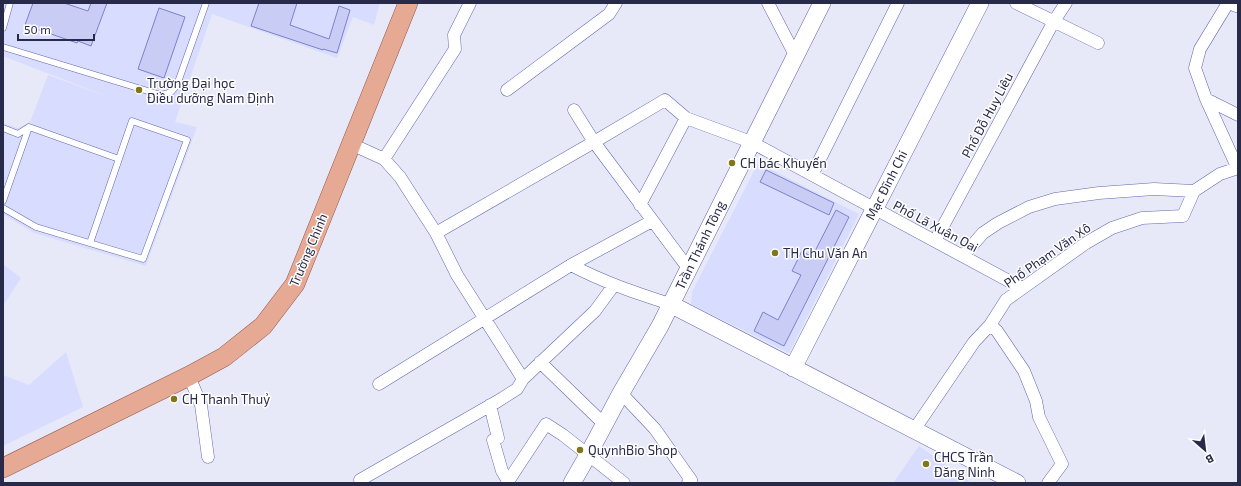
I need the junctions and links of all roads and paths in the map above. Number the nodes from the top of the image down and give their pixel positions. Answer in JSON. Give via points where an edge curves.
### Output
{"nodes":[{"id":1,"x":10,"y":3,"type":"edge"},
{"id":2,"x":206,"y":3,"type":"edge"},
{"id":3,"x":397,"y":3,"type":"edge"},
{"id":4,"x":408,"y":3,"type":"edge"},
{"id":5,"x":470,"y":3,"type":"edge"},
{"id":6,"x":616,"y":3,"type":"edge"},
{"id":7,"x":768,"y":3,"type":"edge"},
{"id":8,"x":822,"y":3,"type":"edge"},
{"id":9,"x":898,"y":3,"type":"edge"},
{"id":10,"x":980,"y":3,"type":"edge"},
{"id":11,"x":1016,"y":3,"type":"edge"},
{"id":12,"x":1066,"y":3,"type":"edge"},
{"id":13,"x":1228,"y":3,"type":"edge"},
{"id":14,"x":1235,"y":3,"type":"edge"},
{"id":15,"x":1238,"y":4,"type":"edge"},
{"id":16,"x":1054,"y":21,"type":"junction"},
{"id":17,"x":3,"y":28,"type":"edge"},
{"id":18,"x":1098,"y":43,"type":"dead end"},
{"id":19,"x":3,"y":47,"type":"edge"},
{"id":20,"x":796,"y":57,"type":"junction"},
{"id":21,"x":507,"y":90,"type":"dead end"},
{"id":22,"x":1206,"y":99,"type":"junction"},
{"id":23,"x":574,"y":110,"type":"dead end"},
{"id":24,"x":1238,"y":115,"type":"edge"},
{"id":25,"x":686,"y":118,"type":"junction"},
{"id":26,"x":29,"y":127,"type":"junction"},
{"id":27,"x":3,"y":128,"type":"edge"},
{"id":28,"x":594,"y":142,"type":"junction"},
{"id":29,"x":751,"y":142,"type":"junction"},
{"id":30,"x":351,"y":144,"type":"junction"},
{"id":31,"x":119,"y":159,"type":"junction"},
{"id":32,"x":384,"y":159,"type":"junction"},
{"id":33,"x":1238,"y":169,"type":"edge"},
{"id":34,"x":812,"y":175,"type":"junction"},
{"id":35,"x":1194,"y":191,"type":"junction"},
{"id":36,"x":3,"y":201,"type":"edge"},
{"id":37,"x":640,"y":205,"type":"junction"},
{"id":38,"x":3,"y":208,"type":"edge"},
{"id":39,"x":874,"y":208,"type":"junction"},
{"id":40,"x":652,"y":221,"type":"junction"},
{"id":41,"x":436,"y":232,"type":"junction"},
{"id":42,"x":935,"y":242,"type":"junction"},
{"id":43,"x":90,"y":243,"type":"junction"},
{"id":44,"x":963,"y":256,"type":"junction"},
{"id":45,"x":571,"y":265,"type":"junction"},
{"id":46,"x":688,"y":268,"type":"junction"},
{"id":47,"x":614,"y":285,"type":"junction"},
{"id":48,"x":1022,"y":288,"type":"junction"},
{"id":49,"x":670,"y":304,"type":"junction"},
{"id":50,"x":485,"y":318,"type":"junction"},
{"id":51,"x":990,"y":325,"type":"junction"},
{"id":52,"x":540,"y":362,"type":"junction"},
{"id":53,"x":793,"y":368,"type":"junction"},
{"id":54,"x":189,"y":376,"type":"junction"},
{"id":55,"x":523,"y":379,"type":"junction"},
{"id":56,"x":379,"y":384,"type":"dead end"},
{"id":57,"x":621,"y":393,"type":"junction"},
{"id":58,"x":490,"y":406,"type":"junction"},
{"id":59,"x":604,"y":424,"type":"junction"},
{"id":60,"x":914,"y":430,"type":"junction"},
{"id":61,"x":3,"y":455,"type":"edge"},
{"id":62,"x":588,"y":455,"type":"junction"},
{"id":63,"x":208,"y":457,"type":"dead end"},
{"id":64,"x":3,"y":468,"type":"edge"},
{"id":65,"x":360,"y":480,"type":"dead end"},
{"id":66,"x":620,"y":481,"type":"edge"},
{"id":67,"x":508,"y":482,"type":"edge"},
{"id":68,"x":572,"y":483,"type":"edge"},
{"id":69,"x":688,"y":483,"type":"edge"},
{"id":70,"x":1017,"y":483,"type":"edge"},
{"id":71,"x":1048,"y":483,"type":"edge"}],
"edges":[{"from":1,"to":17,"type":"lane"},
{"from":2,"to":19,"type":"lane","via":[[177,85],[170,92],[161,95]]},
{"from":3,"to":61,"type":"main road","name":"Trường Chinh","via":[[287,275],[256,317],[221,344],[186,365]]},
{"from":4,"to":30,"type":"main road","name":"Trường Chinh"},
{"from":5,"to":32,"type":"street","via":[[454,35],[455,49]]},
{"from":6,"to":21,"type":"street","via":[[609,14]]},
{"from":7,"to":20,"type":"street"},
{"from":8,"to":20,"type":"street","name":"Trần Thánh Tông"},
{"from":9,"to":34,"type":"street"},
{"from":10,"to":39,"type":"street","name":"Mạc Đĩnh Chi"},
{"from":11,"to":16,"type":"street"},
{"from":12,"to":16,"type":"street","name":"Phố Đỗ Huy Liêu"},
{"from":13,"to":22,"type":"street","via":[[1200,49],[1195,68]]},
{"from":14,"to":15,"type":"street"},
{"from":16,"to":18,"type":"street"},
{"from":16,"to":42,"type":"street","name":"Phố Đỗ Huy Liêu"},
{"from":20,"to":29,"type":"street","name":"Trần Thánh Tông"},
{"from":22,"to":24,"type":"street"},
{"from":22,"to":33,"type":"street"},
{"from":23,"to":28,"type":"street"},
{"from":25,"to":28,"type":"street","via":[[665,100]]},
{"from":25,"to":29,"type":"street","name":"Phố Lã Xuân Oai"},
{"from":25,"to":37,"type":"street"},
{"from":26,"to":27,"type":"lane","via":[[18,134]]},
{"from":26,"to":31,"type":"lane"},
{"from":26,"to":36,"type":"lane"},
{"from":28,"to":37,"type":"street"},
{"from":28,"to":41,"type":"street"},
{"from":29,"to":34,"type":"street","name":"Phố Lã Xuân Oai"},
{"from":29,"to":46,"type":"street","name":"Trần Thánh Tông"},
{"from":30,"to":32,"type":"street"},
{"from":30,"to":54,"type":"main road","name":"Trường Chinh","via":[[295,284],[262,326],[224,357]]},
{"from":31,"to":43,"type":"lane"},
{"from":31,"to":43,"type":"lane","via":[[132,121],[187,140],[143,259]]},
{"from":32,"to":41,"type":"street","via":[[400,177]]},
{"from":33,"to":35,"type":"street","via":[[1220,174]]},
{"from":34,"to":39,"type":"street","name":"Phố Lã Xuân Oai"},
{"from":35,"to":44,"type":"street","via":[[1154,189],[1055,199],[1029,207],[998,223],[983,233]]},
{"from":35,"to":48,"type":"street","name":"Phố Phạm Văn Xô","via":[[1182,216],[1142,218],[1112,228]]},
{"from":37,"to":40,"type":"street"},
{"from":38,"to":43,"type":"lane","via":[[36,227]]},
{"from":39,"to":42,"type":"street","name":"Phố Lã Xuân Oai"},
{"from":39,"to":53,"type":"street","name":"Mạc Đĩnh Chi"},
{"from":40,"to":45,"type":"street"},
{"from":40,"to":46,"type":"street"},
{"from":41,"to":50,"type":"street","via":[[458,275]]},
{"from":42,"to":44,"type":"street","name":"Phố Lã Xuân Oai"},
{"from":44,"to":48,"type":"street","name":"Phố Lã Xuân Oai"},
{"from":45,"to":47,"type":"street"},
{"from":45,"to":50,"type":"street"},
{"from":46,"to":49,"type":"street","name":"Trần Thánh Tông"},
{"from":47,"to":49,"type":"street"},
{"from":47,"to":52,"type":"street","via":[[596,311]]},
{"from":48,"to":51,"type":"street","name":"Phố Phạm Văn Xô","via":[[1006,300]]},
{"from":49,"to":53,"type":"street"},
{"from":49,"to":57,"type":"street","name":"Trần Thánh Tông"},
{"from":50,"to":55,"type":"street"},
{"from":50,"to":56,"type":"street"},
{"from":51,"to":60,"type":"street","name":"Phố Phạm Văn Xô","via":[[974,342]]},
{"from":51,"to":71,"type":"street","via":[[997,331],[1024,371],[1036,401],[1039,417],[1062,464]]},
{"from":52,"to":55,"type":"street"},
{"from":52,"to":59,"type":"street"},
{"from":53,"to":60,"type":"street"},
{"from":54,"to":63,"type":"street","via":[[201,405]]},
{"from":54,"to":64,"type":"main road","name":"Trường Chinh"},
{"from":55,"to":58,"type":"street","via":[[516,389]]},
{"from":57,"to":59,"type":"street","name":"Trần Thánh Tông"},
{"from":57,"to":69,"type":"street","via":[[655,429],[691,480]]},
{"from":58,"to":65,"type":"street"},
{"from":58,"to":67,"type":"street","via":[[498,438],[493,440]]},
{"from":59,"to":62,"type":"street","name":"Trần Thánh Tông"},
{"from":60,"to":70,"type":"street"},
{"from":62,"to":66,"type":"street"},
{"from":62,"to":67,"type":"street","via":[[546,424]]},
{"from":62,"to":68,"type":"street","name":"Trần Thánh Tông"}]}
